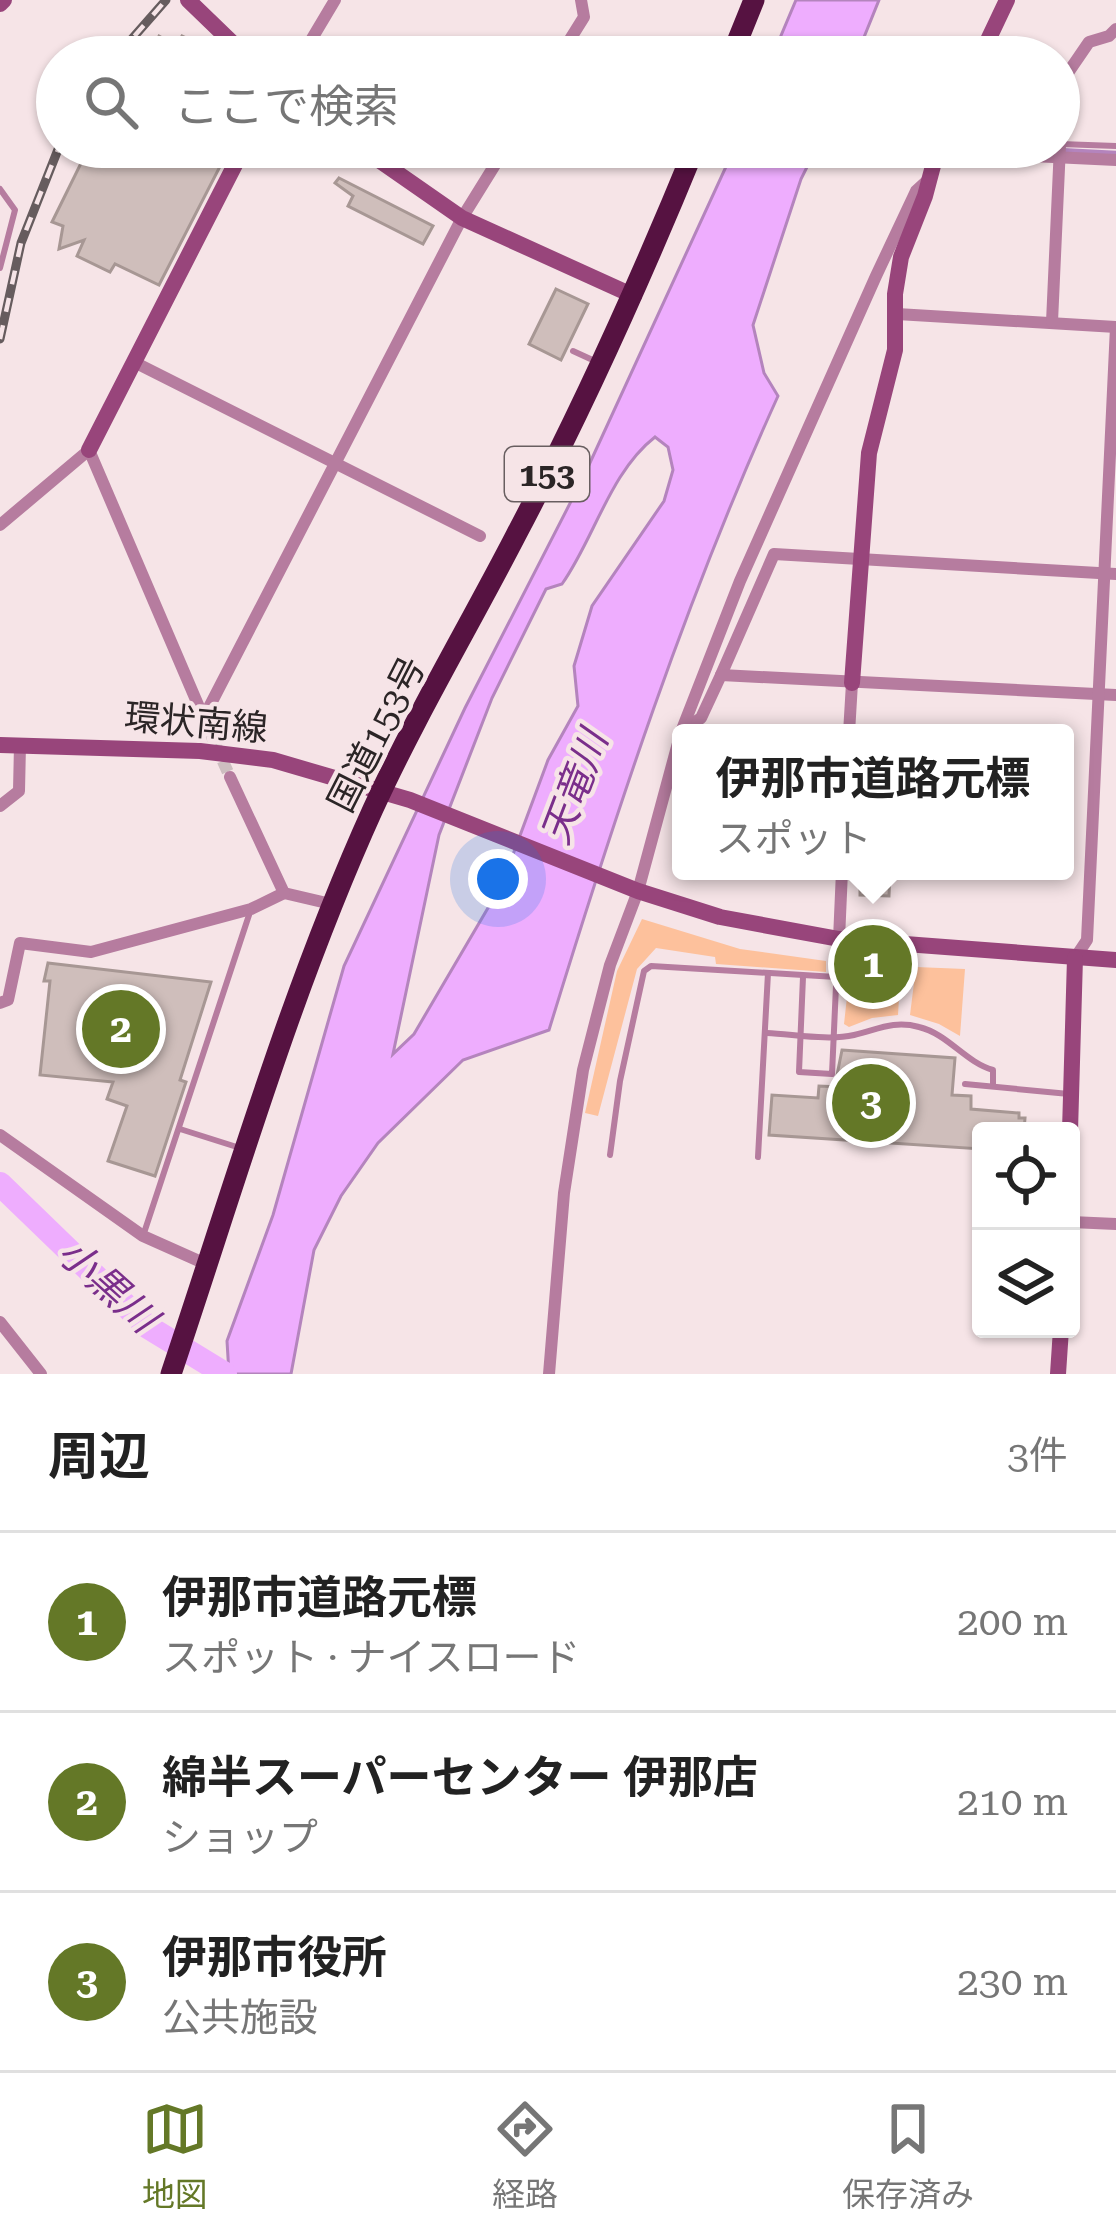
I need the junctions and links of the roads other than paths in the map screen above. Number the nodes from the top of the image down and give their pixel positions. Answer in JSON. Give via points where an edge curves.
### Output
{"nodes":[{"id":1,"x":188,"y":0,"type":"edge"},
{"id":2,"x":335,"y":0,"type":"edge"},
{"id":3,"x":581,"y":0,"type":"edge"},
{"id":4,"x":754,"y":0,"type":"edge"},
{"id":5,"x":1007,"y":0,"type":"edge"},
{"id":6,"x":1116,"y":29,"type":"edge"},
{"id":7,"x":226,"y":36,"type":"edge"},
{"id":8,"x":314,"y":36,"type":"edge"},
{"id":9,"x":572,"y":36,"type":"edge"},
{"id":10,"x":739,"y":36,"type":"edge"},
{"id":11,"x":990,"y":36,"type":"edge"},
{"id":12,"x":1080,"y":56,"type":"edge"},
{"id":13,"x":1116,"y":146,"type":"edge"},
{"id":14,"x":1080,"y":148,"type":"edge"},
{"id":15,"x":1080,"y":153,"type":"edge"},
{"id":16,"x":1116,"y":160,"type":"edge"},
{"id":17,"x":233,"y":168,"type":"edge"},
{"id":18,"x":390,"y":168,"type":"edge"},
{"id":19,"x":493,"y":168,"type":"edge"},
{"id":20,"x":686,"y":168,"type":"edge"},
{"id":21,"x":933,"y":168,"type":"edge"},
{"id":22,"x":1060,"y":168,"type":"edge"},
{"id":23,"x":930,"y":178,"type":"junction"},
{"id":24,"x":0,"y":189,"type":"edge"},
{"id":25,"x":462,"y":218,"type":"junction"},
{"id":26,"x":0,"y":268,"type":"edge"},
{"id":27,"x":634,"y":296,"type":"junction"},
{"id":28,"x":897,"y":314,"type":"junction"},
{"id":29,"x":1052,"y":322,"type":"junction"},
{"id":30,"x":573,"y":350,"type":"dead end"},
{"id":31,"x":134,"y":362,"type":"junction"},
{"id":32,"x":602,"y":365,"type":"junction"},
{"id":33,"x":89,"y":450,"type":"junction"},
{"id":34,"x":335,"y":463,"type":"junction"},
{"id":35,"x":0,"y":525,"type":"edge"},
{"id":36,"x":480,"y":536,"type":"dead end"},
{"id":37,"x":860,"y":557,"type":"junction"},
{"id":38,"x":1111,"y":574,"type":"edge"},
{"id":39,"x":721,"y":676,"type":"junction"},
{"id":40,"x":852,"y":682,"type":"junction"},
{"id":41,"x":1116,"y":695,"type":"edge"},
{"id":42,"x":1100,"y":697,"type":"junction"},
{"id":43,"x":684,"y":724,"type":"edge"},
{"id":44,"x":692,"y":724,"type":"edge"},
{"id":45,"x":850,"y":724,"type":"edge"},
{"id":46,"x":0,"y":745,"type":"edge"},
{"id":47,"x":20,"y":745,"type":"junction"},
{"id":48,"x":672,"y":762,"type":"edge"},
{"id":49,"x":230,"y":777,"type":"tunnel mouth"},
{"id":50,"x":382,"y":792,"type":"junction"},
{"id":51,"x":0,"y":806,"type":"edge"},
{"id":52,"x":842,"y":880,"type":"edge"},
{"id":53,"x":634,"y":889,"type":"junction"},
{"id":54,"x":284,"y":893,"type":"junction"},
{"id":55,"x":331,"y":904,"type":"junction"},
{"id":56,"x":250,"y":909,"type":"junction"},
{"id":57,"x":839,"y":938,"type":"junction"},
{"id":58,"x":1076,"y":958,"type":"junction"},
{"id":59,"x":1116,"y":960,"type":"edge"},
{"id":60,"x":768,"y":974,"type":"junction"},
{"id":61,"x":803,"y":977,"type":"junction"},
{"id":62,"x":836,"y":977,"type":"junction"},
{"id":63,"x":0,"y":1003,"type":"edge"},
{"id":64,"x":767,"y":1033,"type":"junction"},
{"id":65,"x":800,"y":1034,"type":"junction"},
{"id":66,"x":835,"y":1035,"type":"junction"},
{"id":67,"x":965,"y":1084,"type":"dead end"},
{"id":68,"x":993,"y":1086,"type":"junction"},
{"id":69,"x":1071,"y":1094,"type":"junction"},
{"id":70,"x":1070,"y":1122,"type":"edge"},
{"id":71,"x":180,"y":1130,"type":"junction"},
{"id":72,"x":0,"y":1135,"type":"edge"},
{"id":73,"x":245,"y":1149,"type":"junction"},
{"id":74,"x":610,"y":1155,"type":"dead end"},
{"id":75,"x":758,"y":1157,"type":"dead end"},
{"id":76,"x":1080,"y":1222,"type":"edge"},
{"id":77,"x":1116,"y":1224,"type":"edge"},
{"id":78,"x":143,"y":1236,"type":"junction"},
{"id":79,"x":205,"y":1273,"type":"junction"},
{"id":80,"x":0,"y":1322,"type":"edge"},
{"id":81,"x":1060,"y":1338,"type":"edge"},
{"id":82,"x":41,"y":1374,"type":"edge"},
{"id":83,"x":172,"y":1374,"type":"edge"},
{"id":84,"x":549,"y":1374,"type":"edge"},
{"id":85,"x":1058,"y":1374,"type":"edge"}],
"edges":[{"from":1,"to":7,"type":"street"},
{"from":2,"to":8,"type":"street"},
{"from":3,"to":9,"type":"street","via":[[584,17]]},
{"from":4,"to":10,"type":"highway"},
{"from":5,"to":11,"type":"street"},
{"from":6,"to":12,"type":"street"},
{"from":13,"to":14,"type":"lane"},
{"from":15,"to":16,"type":"street"},
{"from":17,"to":31,"type":"street"},
{"from":18,"to":25,"type":"street"},
{"from":19,"to":25,"type":"street"},
{"from":20,"to":27,"type":"highway","name":"国道153号","number":"153"},
{"from":21,"to":23,"type":"street"},
{"from":22,"to":29,"type":"street"},
{"from":23,"to":28,"type":"street","via":[[901,257]]},
{"from":23,"to":43,"type":"street","via":[[916,191],[868,295]]},
{"from":24,"to":26,"type":"lane","via":[[15,210]]},
{"from":25,"to":27,"type":"street"},
{"from":25,"to":34,"type":"street"},
{"from":27,"to":32,"type":"highway","name":"国道153号","number":"153"},
{"from":28,"to":29,"type":"street"},
{"from":28,"to":37,"type":"street","via":[[869,453]]},
{"from":29,"to":38,"type":"street","via":[[1116,327]]},
{"from":30,"to":32,"type":"lane"},
{"from":31,"to":33,"type":"street"},
{"from":31,"to":34,"type":"street"},
{"from":32,"to":50,"type":"highway","name":"国道153号","number":"153"},
{"from":33,"to":34,"type":"street","via":[[206,722]]},
{"from":33,"to":35,"type":"street"},
{"from":34,"to":36,"type":"street"},
{"from":37,"to":38,"type":"street"},
{"from":37,"to":39,"type":"street","via":[[774,554]]},
{"from":37,"to":40,"type":"street"},
{"from":38,"to":42,"type":"street"},
{"from":39,"to":40,"type":"street"},
{"from":39,"to":44,"type":"street"},
{"from":40,"to":42,"type":"street"},
{"from":40,"to":45,"type":"street"},
{"from":41,"to":42,"type":"street"},
{"from":42,"to":58,"type":"street","via":[[1087,940]]},
{"from":46,"to":47,"type":"street","name":"環状南線"},
{"from":47,"to":50,"type":"street","name":"環状南線","via":[[235,754]]},
{"from":47,"to":51,"type":"street","via":[[19,791]]},
{"from":48,"to":53,"type":"street"},
{"from":49,"to":54,"type":"street"},
{"from":50,"to":53,"type":"street","name":"環状南線"},
{"from":50,"to":55,"type":"highway","name":"国道153号","number":"153"},
{"from":52,"to":57,"type":"street"},
{"from":53,"to":57,"type":"street","name":"環状南線","via":[[737,922]]},
{"from":53,"to":84,"type":"street","via":[[571,1131]]},
{"from":54,"to":55,"type":"street"},
{"from":54,"to":56,"type":"street"},
{"from":55,"to":73,"type":"highway","name":"国道153号","number":"153"},
{"from":56,"to":63,"type":"street","via":[[91,952],[20,944],[8,1000]]},
{"from":56,"to":71,"type":"lane"},
{"from":57,"to":58,"type":"street","name":"環状南線"},
{"from":57,"to":62,"type":"lane"},
{"from":58,"to":59,"type":"street","name":"環状南線"},
{"from":58,"to":69,"type":"street"},
{"from":60,"to":61,"type":"lane"},
{"from":60,"to":64,"type":"lane"},
{"from":60,"to":74,"type":"lane","via":[[644,971]]},
{"from":61,"to":62,"type":"lane"},
{"from":61,"to":65,"type":"lane"},
{"from":62,"to":66,"type":"lane"},
{"from":64,"to":65,"type":"lane"},
{"from":64,"to":75,"type":"lane"},
{"from":65,"to":66,"type":"lane"},
{"from":65,"to":66,"type":"lane","via":[[799,1072],[832,1074]]},
{"from":66,"to":68,"type":"lane","via":[[888,1024],[922,1027],[993,1070]]},
{"from":67,"to":68,"type":"lane"},
{"from":68,"to":69,"type":"lane"},
{"from":69,"to":70,"type":"street"},
{"from":71,"to":73,"type":"lane"},
{"from":71,"to":78,"type":"lane"},
{"from":72,"to":78,"type":"street"},
{"from":73,"to":79,"type":"highway","name":"国道153号","number":"153"},
{"from":76,"to":77,"type":"street"},
{"from":78,"to":79,"type":"street"},
{"from":79,"to":83,"type":"highway","name":"国道153号","number":"153"},
{"from":80,"to":82,"type":"street"},
{"from":81,"to":85,"type":"street"}]}
